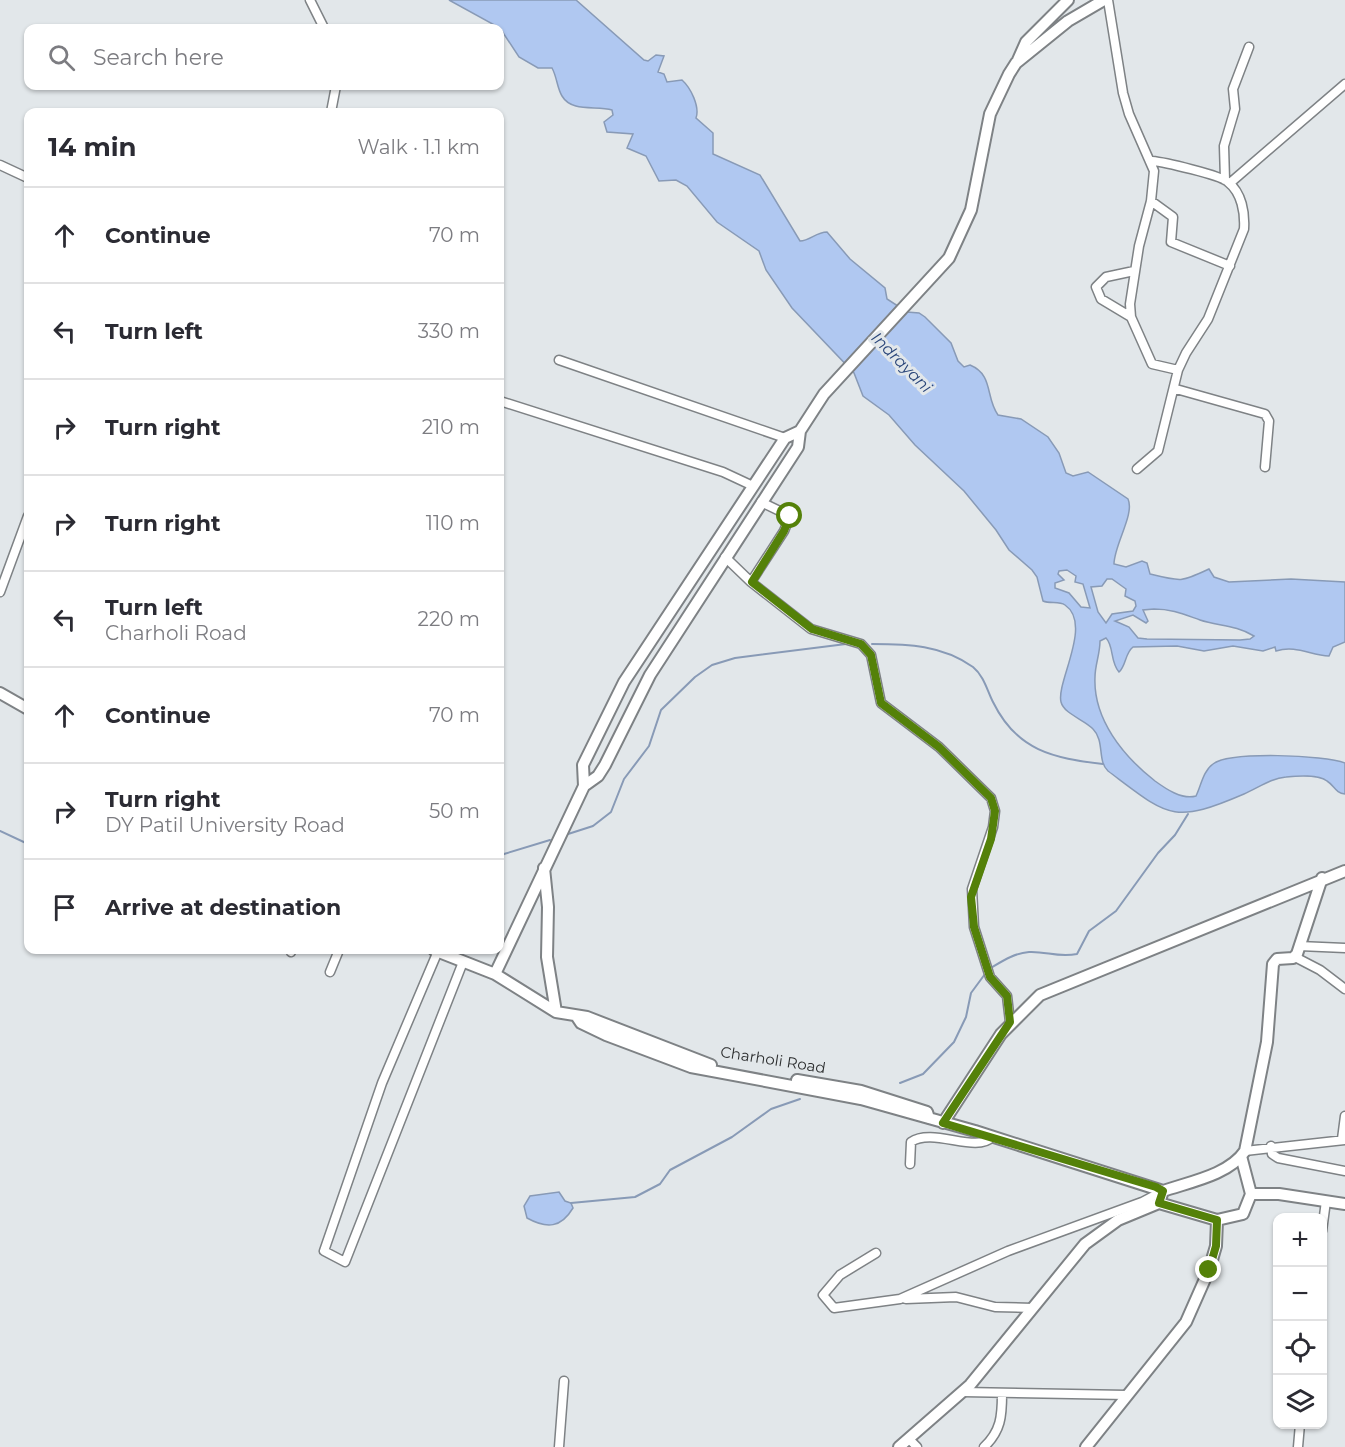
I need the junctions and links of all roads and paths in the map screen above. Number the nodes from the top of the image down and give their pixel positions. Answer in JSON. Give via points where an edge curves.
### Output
{"nodes":[{"id":1,"x":310,"y":0,"type":"edge"},
{"id":2,"x":1068,"y":0,"type":"edge"},
{"id":3,"x":1106,"y":0,"type":"edge"},
{"id":4,"x":322,"y":24,"type":"edge"},
{"id":5,"x":1249,"y":47,"type":"dead end"},
{"id":6,"x":1016,"y":63,"type":"junction"},
{"id":7,"x":1345,"y":84,"type":"edge"},
{"id":8,"x":335,"y":90,"type":"edge"},
{"id":9,"x":333,"y":108,"type":"edge"},
{"id":10,"x":1152,"y":161,"type":"junction"},
{"id":11,"x":0,"y":165,"type":"edge"},
{"id":12,"x":24,"y":176,"type":"edge"},
{"id":13,"x":1228,"y":181,"type":"junction"},
{"id":14,"x":1151,"y":201,"type":"junction"},
{"id":15,"x":1230,"y":266,"type":"junction"},
{"id":16,"x":1134,"y":271,"type":"junction"},
{"id":17,"x":1131,"y":316,"type":"junction"},
{"id":18,"x":559,"y":360,"type":"dead end"},
{"id":19,"x":1178,"y":370,"type":"junction"},
{"id":20,"x":1176,"y":389,"type":"junction"},
{"id":21,"x":504,"y":402,"type":"edge"},
{"id":22,"x":800,"y":431,"type":"junction"},
{"id":23,"x":785,"y":438,"type":"junction"},
{"id":24,"x":1265,"y":467,"type":"dead end"},
{"id":25,"x":1137,"y":469,"type":"dead end"},
{"id":26,"x":753,"y":486,"type":"junction"},
{"id":27,"x":761,"y":502,"type":"junction"},
{"id":28,"x":24,"y":527,"type":"edge"},
{"id":29,"x":725,"y":557,"type":"junction"},
{"id":30,"x":752,"y":582,"type":"junction"},
{"id":31,"x":0,"y":592,"type":"edge"},
{"id":32,"x":0,"y":693,"type":"edge"},
{"id":33,"x":24,"y":707,"type":"edge"},
{"id":34,"x":584,"y":786,"type":"junction"},
{"id":35,"x":544,"y":868,"type":"junction"},
{"id":36,"x":1345,"y":871,"type":"edge"},
{"id":37,"x":1322,"y":878,"type":"junction"},
{"id":38,"x":1345,"y":948,"type":"edge"},
{"id":39,"x":1297,"y":951,"type":"junction"},
{"id":40,"x":337,"y":954,"type":"edge"},
{"id":41,"x":434,"y":954,"type":"edge"},
{"id":42,"x":445,"y":954,"type":"edge"},
{"id":43,"x":463,"y":962,"type":"junction"},
{"id":44,"x":330,"y":972,"type":"dead end"},
{"id":45,"x":495,"y":974,"type":"junction"},
{"id":46,"x":1345,"y":989,"type":"edge"},
{"id":47,"x":556,"y":1012,"type":"junction"},
{"id":48,"x":1010,"y":1022,"type":"junction"},
{"id":49,"x":1345,"y":1118,"type":"edge"},
{"id":50,"x":943,"y":1123,"type":"junction"},
{"id":51,"x":992,"y":1137,"type":"junction"},
{"id":52,"x":1344,"y":1139,"type":"edge"},
{"id":53,"x":1271,"y":1146,"type":"junction"},
{"id":54,"x":1243,"y":1153,"type":"junction"},
{"id":55,"x":909,"y":1164,"type":"dead end"},
{"id":56,"x":1345,"y":1171,"type":"edge"},
{"id":57,"x":1163,"y":1191,"type":"junction"},
{"id":58,"x":1251,"y":1194,"type":"junction"},
{"id":59,"x":1326,"y":1201,"type":"junction"},
{"id":60,"x":1159,"y":1203,"type":"junction"},
{"id":61,"x":1345,"y":1204,"type":"edge"},
{"id":62,"x":1325,"y":1213,"type":"edge"},
{"id":63,"x":1217,"y":1220,"type":"junction"},
{"id":64,"x":876,"y":1253,"type":"dead end"},
{"id":65,"x":900,"y":1299,"type":"junction"},
{"id":66,"x":1033,"y":1308,"type":"junction"},
{"id":67,"x":564,"y":1381,"type":"dead end"},
{"id":68,"x":963,"y":1392,"type":"junction"},
{"id":69,"x":1002,"y":1394,"type":"junction"},
{"id":70,"x":1127,"y":1395,"type":"junction"},
{"id":71,"x":1300,"y":1429,"type":"edge"},
{"id":72,"x":913,"y":1443,"type":"edge"},
{"id":73,"x":559,"y":1447,"type":"edge"},
{"id":74,"x":899,"y":1447,"type":"edge"},
{"id":75,"x":984,"y":1447,"type":"edge"},
{"id":76,"x":1086,"y":1447,"type":"edge"},
{"id":77,"x":1298,"y":1447,"type":"edge"}],
"edges":[{"from":1,"to":4,"type":"street"},
{"from":2,"to":6,"type":"street","via":[[1026,42]]},
{"from":3,"to":6,"type":"street","via":[[1068,21]]},
{"from":3,"to":10,"type":"street","via":[[1123,93]]},
{"from":5,"to":13,"type":"street","via":[[1233,89],[1236,109],[1224,146]]},
{"from":6,"to":22,"type":"street","via":[[990,114],[971,210],[949,258],[824,394]]},
{"from":7,"to":13,"type":"street"},
{"from":8,"to":9,"type":"street"},
{"from":10,"to":13,"type":"street"},
{"from":10,"to":14,"type":"street"},
{"from":11,"to":12,"type":"street"},
{"from":13,"to":15,"type":"street","via":[[1244,208],[1245,218]]},
{"from":14,"to":15,"type":"street","via":[[1173,217],[1171,242]]},
{"from":14,"to":16,"type":"street"},
{"from":15,"to":19,"type":"street","via":[[1208,320]]},
{"from":16,"to":17,"type":"street"},
{"from":16,"to":17,"type":"street","via":[[1106,277],[1096,287],[1101,299]]},
{"from":17,"to":19,"type":"street","via":[[1152,364]]},
{"from":18,"to":23,"type":"street"},
{"from":19,"to":20,"type":"street"},
{"from":20,"to":24,"type":"street","via":[[1265,414],[1269,421]]},
{"from":20,"to":25,"type":"street","via":[[1156,454]]},
{"from":21,"to":26,"type":"street","via":[[723,472]]},
{"from":22,"to":23,"type":"street"},
{"from":22,"to":27,"type":"street","via":[[798,447]]},
{"from":23,"to":26,"type":"street"},
{"from":26,"to":34,"type":"street","via":[[624,682],[583,765]]},
{"from":27,"to":29,"type":"street"},
{"from":27,"to":30,"type":"street","via":[[790,516]]},
{"from":28,"to":31,"type":"street"},
{"from":29,"to":30,"type":"street"},
{"from":29,"to":34,"type":"street","via":[[650,675],[605,765]]},
{"from":30,"to":48,"type":"street","via":[[812,629],[867,649],[881,703],[939,747],[991,798],[995,811],[991,839],[971,897],[974,927],[990,977],[1007,996]]},
{"from":32,"to":33,"type":"street"},
{"from":34,"to":35,"type":"street"},
{"from":35,"to":45,"type":"street"},
{"from":35,"to":47,"type":"street","via":[[547,957]]},
{"from":36,"to":37,"type":"street"},
{"from":37,"to":39,"type":"street"},
{"from":37,"to":48,"type":"street","via":[[1040,994]]},
{"from":38,"to":39,"type":"street"},
{"from":39,"to":46,"type":"street"},
{"from":39,"to":54,"type":"street","via":[[1273,964],[1267,1042]]},
{"from":40,"to":44,"type":"street"},
{"from":41,"to":43,"type":"street","via":[[382,1083],[324,1251],[345,1262]]},
{"from":42,"to":43,"type":"street","name":"Charholi Road"},
{"from":43,"to":45,"type":"street","name":"Charholi Road"},
{"from":45,"to":47,"type":"street","name":"Charholi Road"},
{"from":47,"to":50,"type":"street","name":"Charholi Road","via":[[587,1017],[702,1062],[770,1079],[824,1083],[878,1095],[914,1106]]},
{"from":48,"to":50,"type":"street"},
{"from":49,"to":52,"type":"street"},
{"from":50,"to":51,"type":"street","name":"Charholi Road"},
{"from":51,"to":55,"type":"street","via":[[983,1142],[918,1138],[910,1142]]},
{"from":51,"to":57,"type":"street","name":"Charholi Road"},
{"from":52,"to":53,"type":"street"},
{"from":53,"to":54,"type":"street"},
{"from":53,"to":56,"type":"street","via":[[1272,1154],[1278,1158]]},
{"from":54,"to":57,"type":"street","via":[[1213,1174]]},
{"from":54,"to":58,"type":"street"},
{"from":57,"to":60,"type":"street"},
{"from":57,"to":65,"type":"street","via":[[1008,1251]]},
{"from":58,"to":59,"type":"street"},
{"from":58,"to":63,"type":"street","via":[[1243,1214]]},
{"from":59,"to":61,"type":"street"},
{"from":59,"to":62,"type":"street"},
{"from":60,"to":63,"type":"street"},
{"from":60,"to":66,"type":"street","via":[[1118,1220],[1084,1244]]},
{"from":63,"to":70,"type":"street","via":[[1216,1246],[1209,1270],[1186,1322]]},
{"from":64,"to":65,"type":"street","via":[[840,1275],[823,1295],[834,1308]]},
{"from":65,"to":66,"type":"street","via":[[956,1298],[995,1307]]},
{"from":66,"to":68,"type":"street"},
{"from":67,"to":73,"type":"street"},
{"from":68,"to":69,"type":"street"},
{"from":68,"to":72,"type":"street"},
{"from":69,"to":70,"type":"street"},
{"from":69,"to":75,"type":"street","via":[[1002,1418],[995,1437]]},
{"from":70,"to":76,"type":"street"},
{"from":71,"to":77,"type":"street"},
{"from":72,"to":74,"type":"street"}]}
